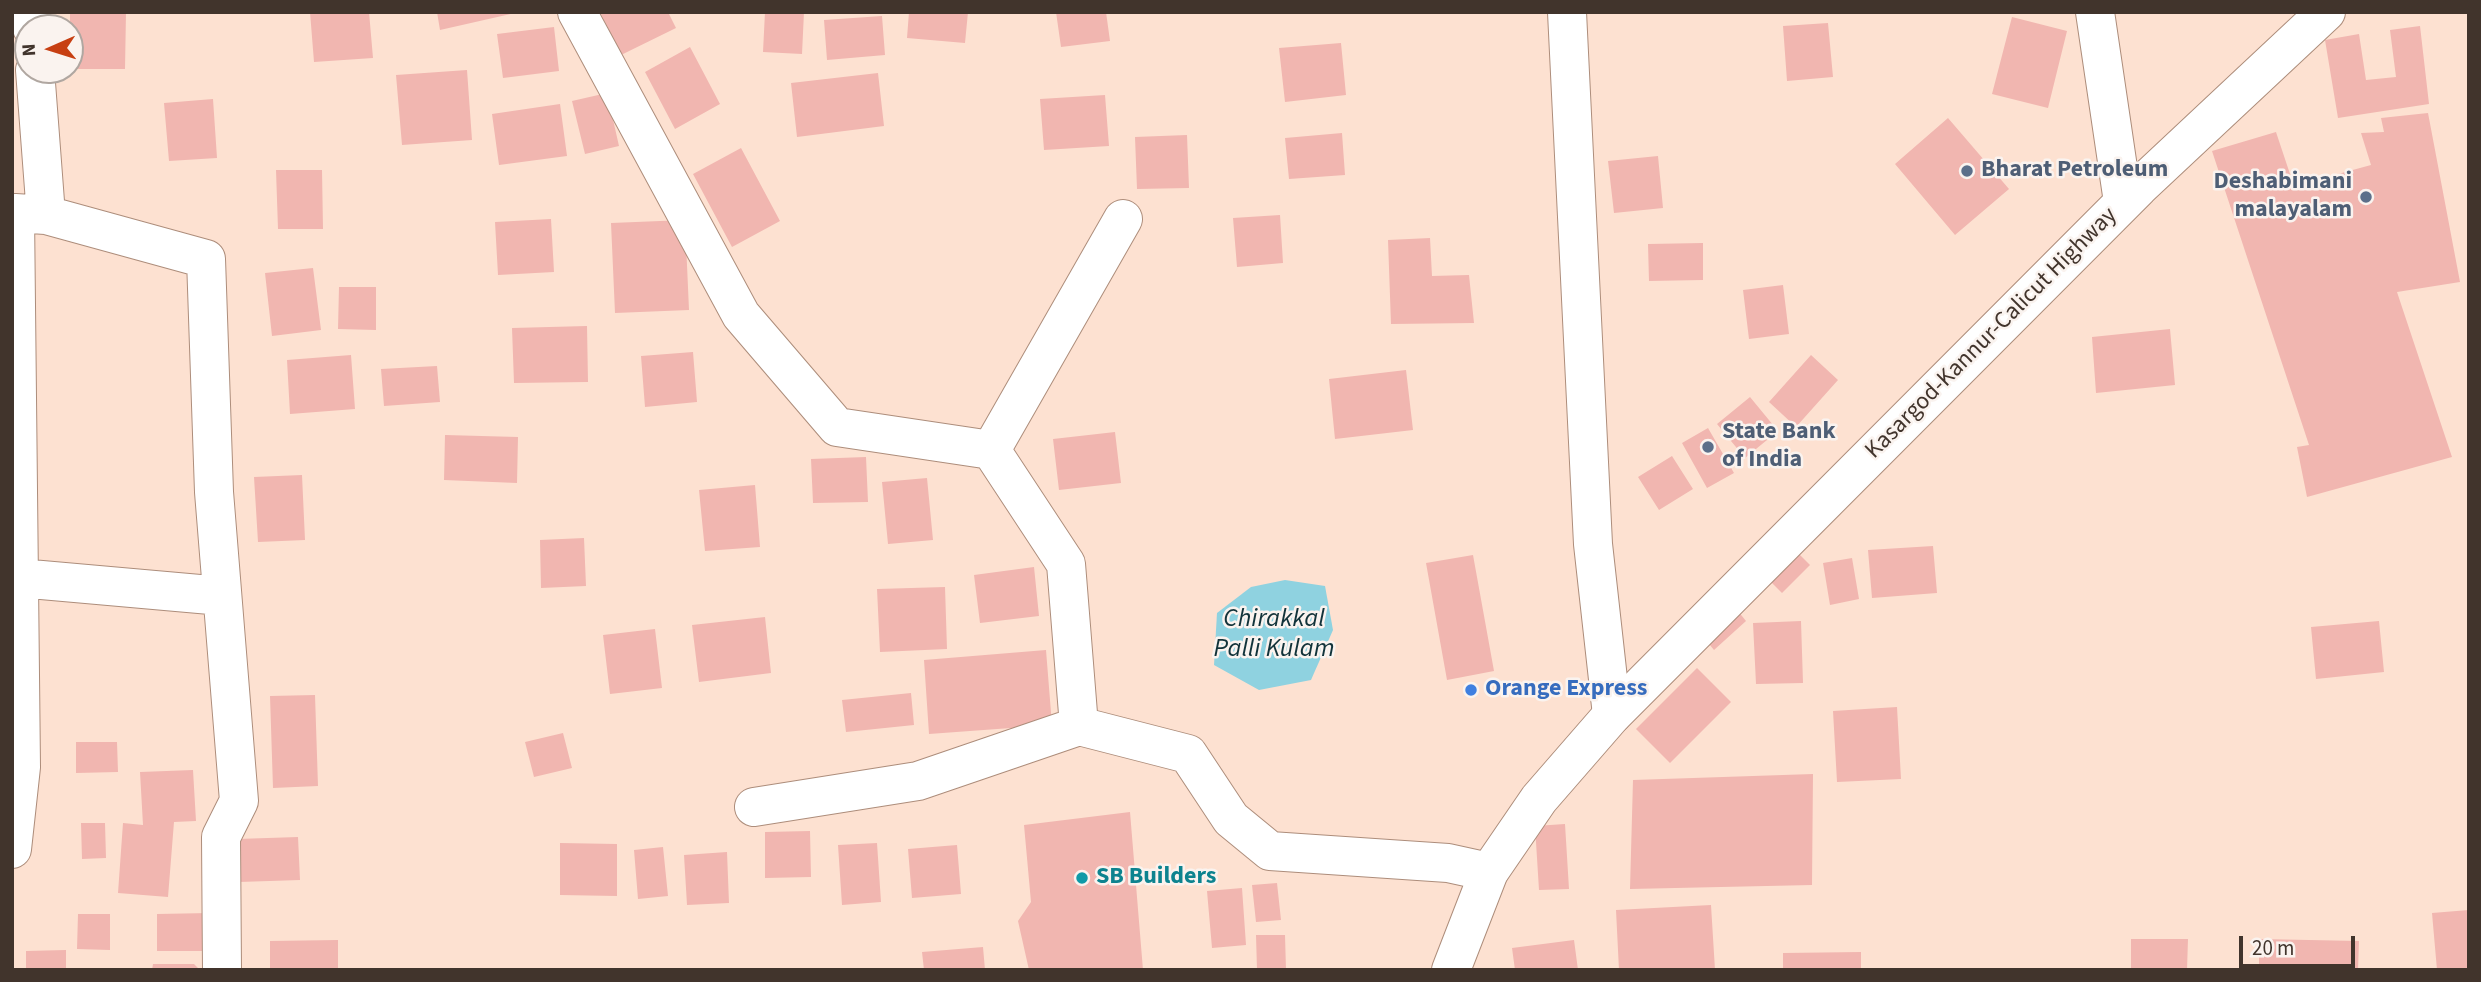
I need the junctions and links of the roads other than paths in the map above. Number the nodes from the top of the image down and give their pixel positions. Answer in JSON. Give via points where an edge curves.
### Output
{"nodes":[{"id":1,"x":577,"y":12,"type":"edge"},
{"id":2,"x":1567,"y":12,"type":"edge"},
{"id":3,"x":2095,"y":12,"type":"edge"},
{"id":4,"x":2326,"y":12,"type":"edge"},
{"id":5,"x":36,"y":84,"type":"edge"},
{"id":6,"x":2123,"y":202,"type":"junction"},
{"id":7,"x":46,"y":215,"type":"junction"},
{"id":8,"x":1123,"y":219,"type":"dead end"},
{"id":9,"x":991,"y":450,"type":"junction"},
{"id":10,"x":19,"y":578,"type":"junction"},
{"id":11,"x":222,"y":596,"type":"junction"},
{"id":12,"x":1612,"y":715,"type":"junction"},
{"id":13,"x":1079,"y":726,"type":"junction"},
{"id":14,"x":754,"y":807,"type":"dead end"},
{"id":15,"x":12,"y":849,"type":"edge"},
{"id":16,"x":1489,"y":872,"type":"junction"},
{"id":17,"x":222,"y":970,"type":"edge"},
{"id":18,"x":1451,"y":970,"type":"edge"}],
"edges":[{"from":1,"to":9,"type":"main road","via":[[741,314],[837,427]]},
{"from":2,"to":12,"type":"main road","via":[[1593,544]]},
{"from":3,"to":6,"type":"main road"},
{"from":4,"to":6,"type":"main road","name":"Kasargod-Kannur-Calicut Highway"},
{"from":5,"to":7,"type":"main road"},
{"from":6,"to":12,"type":"main road","name":"Kasargod-Kannur-Calicut Highway"},
{"from":7,"to":10,"type":"main road","via":[[15,213]]},
{"from":7,"to":11,"type":"main road","via":[[206,259]]},
{"from":8,"to":9,"type":"main road"},
{"from":9,"to":13,"type":"main road","via":[[1066,564]]},
{"from":10,"to":11,"type":"main road"},
{"from":10,"to":15,"type":"main road","via":[[21,767]]},
{"from":11,"to":17,"type":"main road","via":[[239,801],[221,837]]},
{"from":12,"to":16,"type":"main road","name":"Kasargod-Kannur-Calicut Highway","via":[[1539,799]]},
{"from":13,"to":14,"type":"main road","via":[[918,781]]},
{"from":13,"to":16,"type":"main road","via":[[1188,754],[1231,819],[1270,851],[1448,863]]},
{"from":16,"to":18,"type":"main road","name":"Kasargod-Kannur-Calicut Highway"}]}
